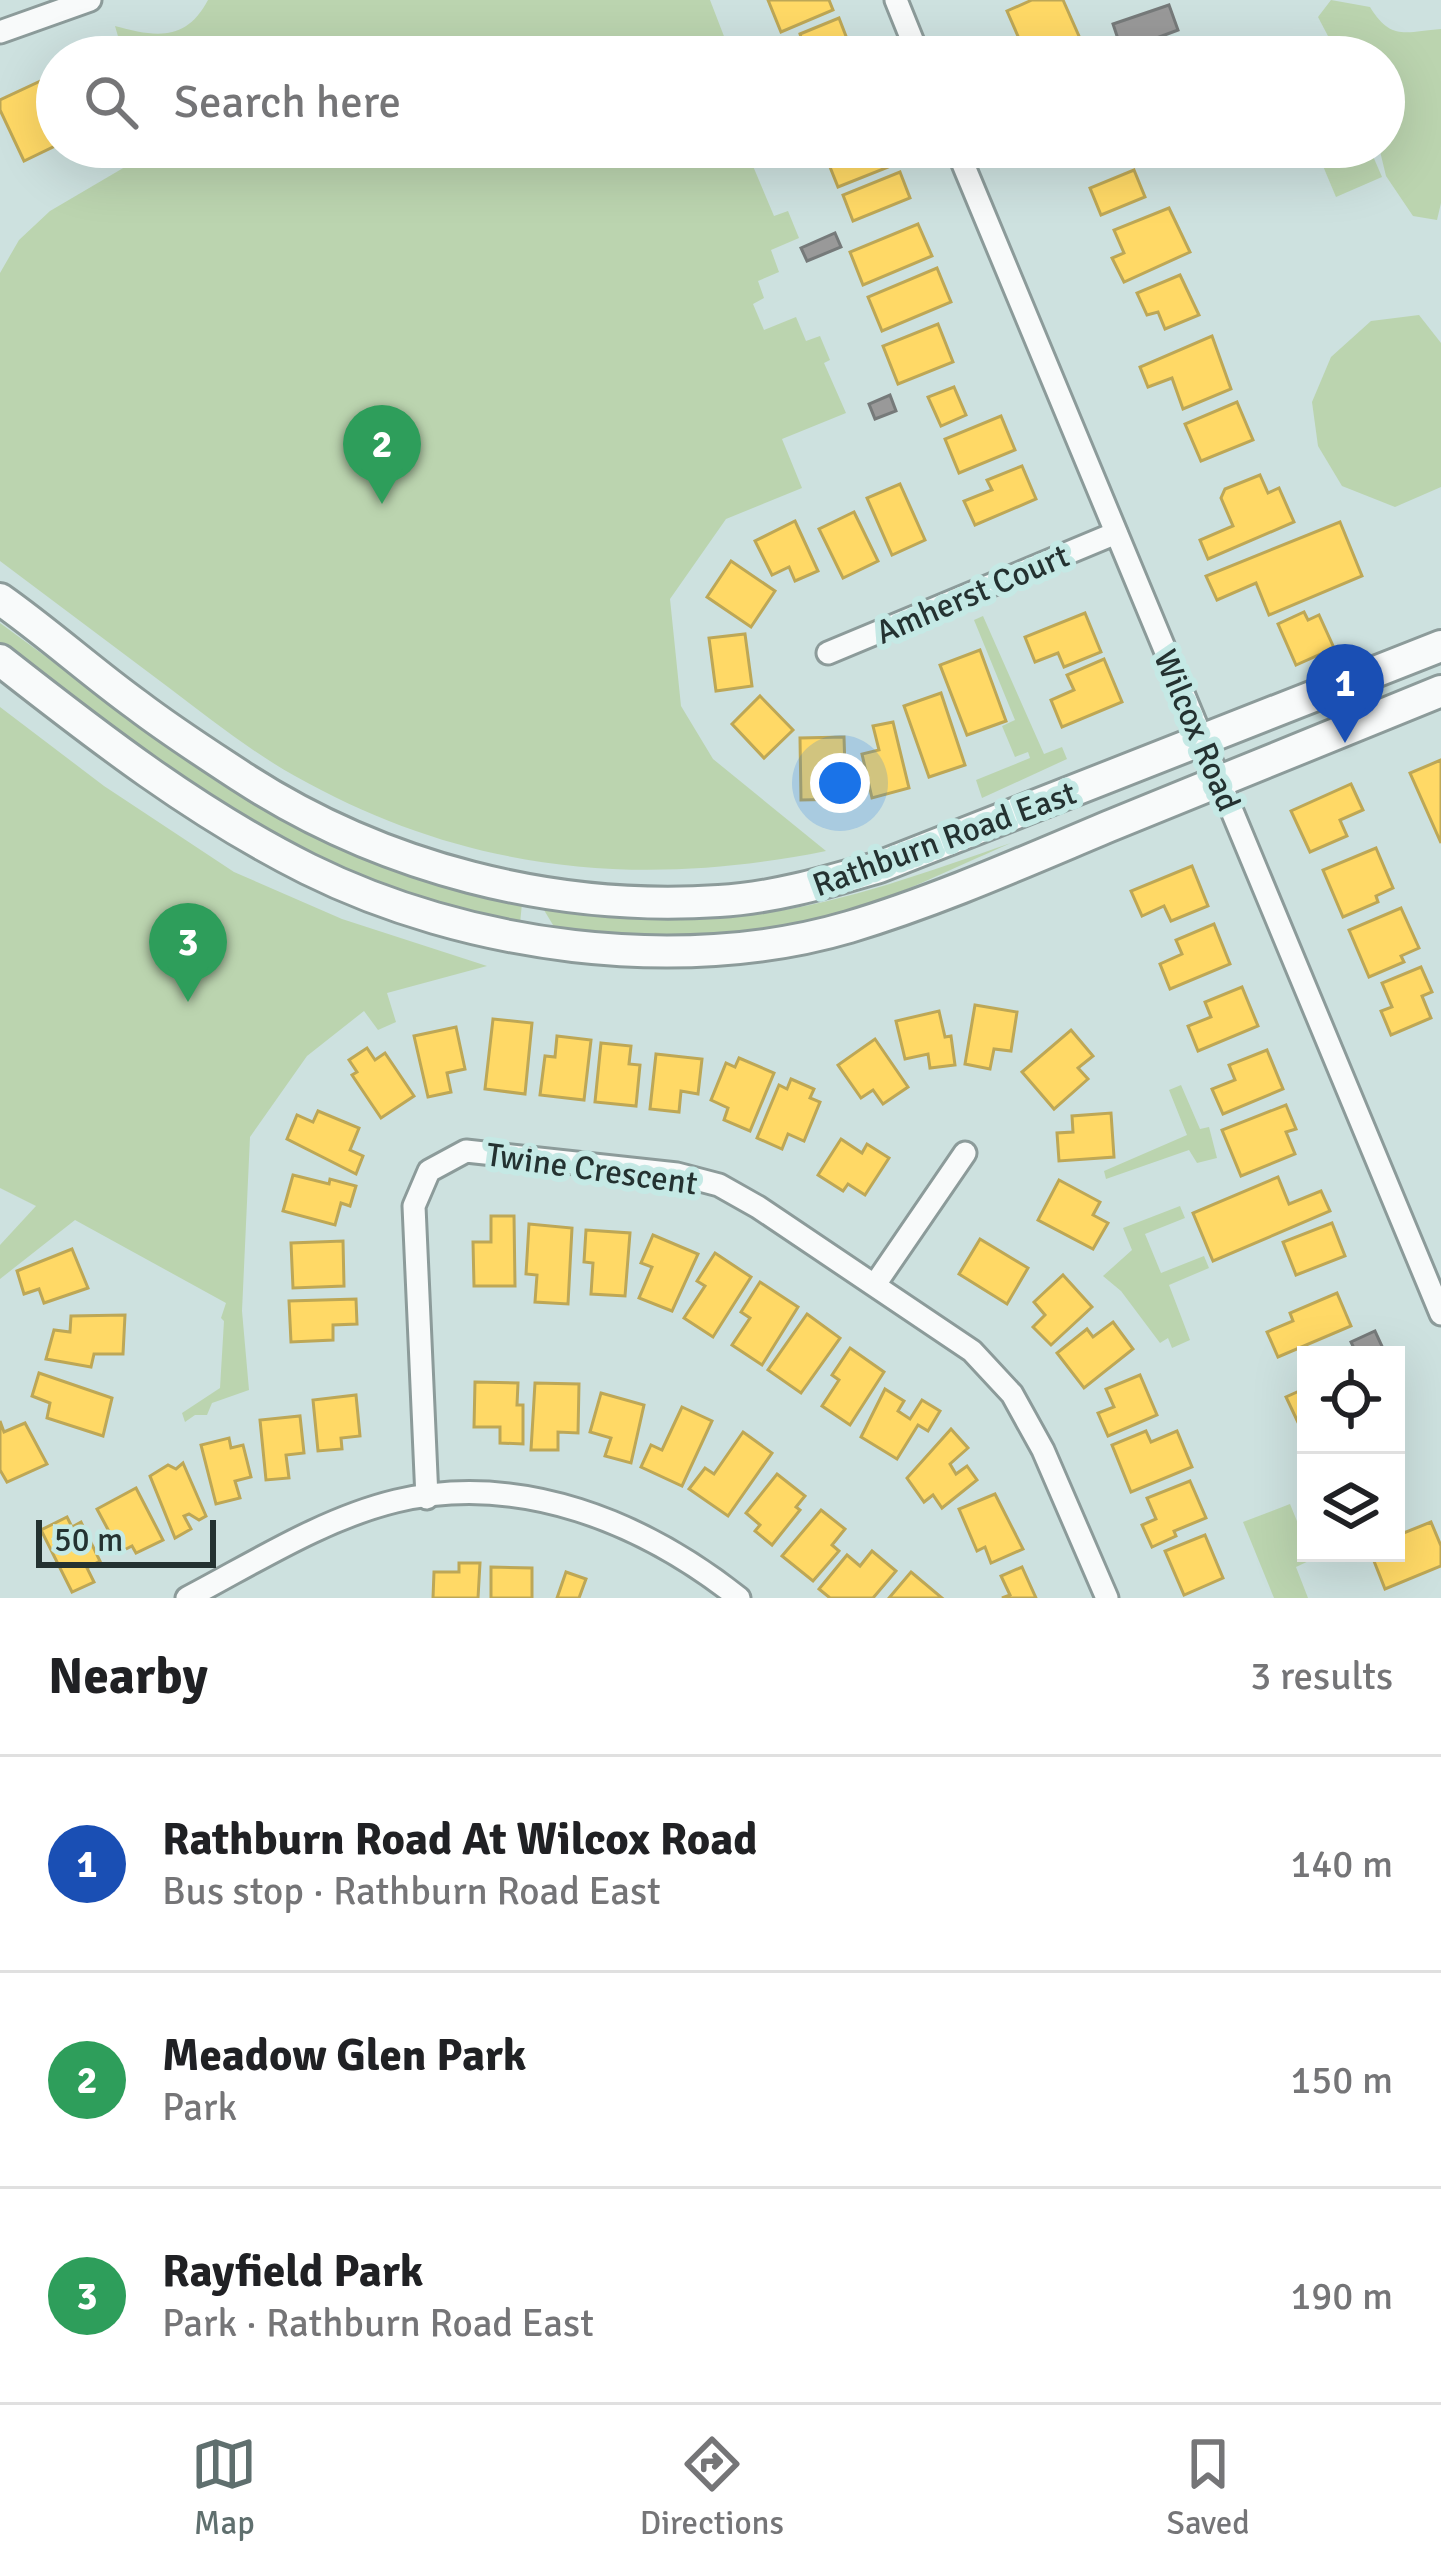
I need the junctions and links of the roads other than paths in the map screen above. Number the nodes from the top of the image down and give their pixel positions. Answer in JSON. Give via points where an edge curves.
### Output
{"nodes":[{"id":1,"x":89,"y":0,"type":"edge"},
{"id":2,"x":896,"y":0,"type":"edge"},
{"id":3,"x":0,"y":32,"type":"edge"},
{"id":4,"x":911,"y":36,"type":"edge"},
{"id":5,"x":965,"y":168,"type":"edge"},
{"id":6,"x":1116,"y":533,"type":"junction"},
{"id":7,"x":0,"y":599,"type":"edge"},
{"id":8,"x":1441,"y":646,"type":"edge"},
{"id":9,"x":828,"y":653,"type":"dead end"},
{"id":10,"x":0,"y":660,"type":"edge"},
{"id":11,"x":1441,"y":691,"type":"edge"},
{"id":12,"x":1201,"y":741,"type":"junction"},
{"id":13,"x":1219,"y":782,"type":"junction"},
{"id":14,"x":965,"y":1153,"type":"dead end"},
{"id":15,"x":876,"y":1282,"type":"junction"},
{"id":16,"x":1441,"y":1314,"type":"edge"},
{"id":17,"x":427,"y":1498,"type":"junction"},
{"id":18,"x":716,"y":1580,"type":"junction"},
{"id":19,"x":187,"y":1598,"type":"edge"},
{"id":20,"x":699,"y":1598,"type":"edge"},
{"id":21,"x":739,"y":1598,"type":"edge"},
{"id":22,"x":1107,"y":1598,"type":"edge"}],
"edges":[{"from":1,"to":3,"type":"street"},
{"from":2,"to":4,"type":"street"},
{"from":5,"to":6,"type":"street","name":"Wilcox Road"},
{"from":6,"to":9,"type":"street","name":"Amherst Court"},
{"from":6,"to":12,"type":"street","name":"Wilcox Road"},
{"from":7,"to":12,"type":"street","name":"Rathburn Road East","via":[[248,781],[395,852],[535,892],[719,902],[802,889],[879,867]]},
{"from":8,"to":12,"type":"street","name":"Rathburn Road East"},
{"from":10,"to":13,"type":"street","name":"Rathburn Road East","via":[[170,788],[308,869],[409,910],[558,944],[716,950],[849,927]]},
{"from":11,"to":13,"type":"street","name":"Rathburn Road East"},
{"from":12,"to":13,"type":"street","name":"Wilcox Road"},
{"from":13,"to":16,"type":"street","name":"Wilcox Road"},
{"from":14,"to":15,"type":"street"},
{"from":15,"to":17,"type":"street","name":"Twine Crescent","via":[[719,1185],[466,1151],[429,1172],[414,1206]]},
{"from":15,"to":22,"type":"street","name":"Twine Crescent","via":[[973,1351],[1012,1394]]},
{"from":17,"to":18,"type":"street","via":[[496,1496],[571,1507],[669,1546]]},
{"from":17,"to":19,"type":"street","via":[[344,1518]]},
{"from":18,"to":20,"type":"street"},
{"from":18,"to":21,"type":"street"}]}
